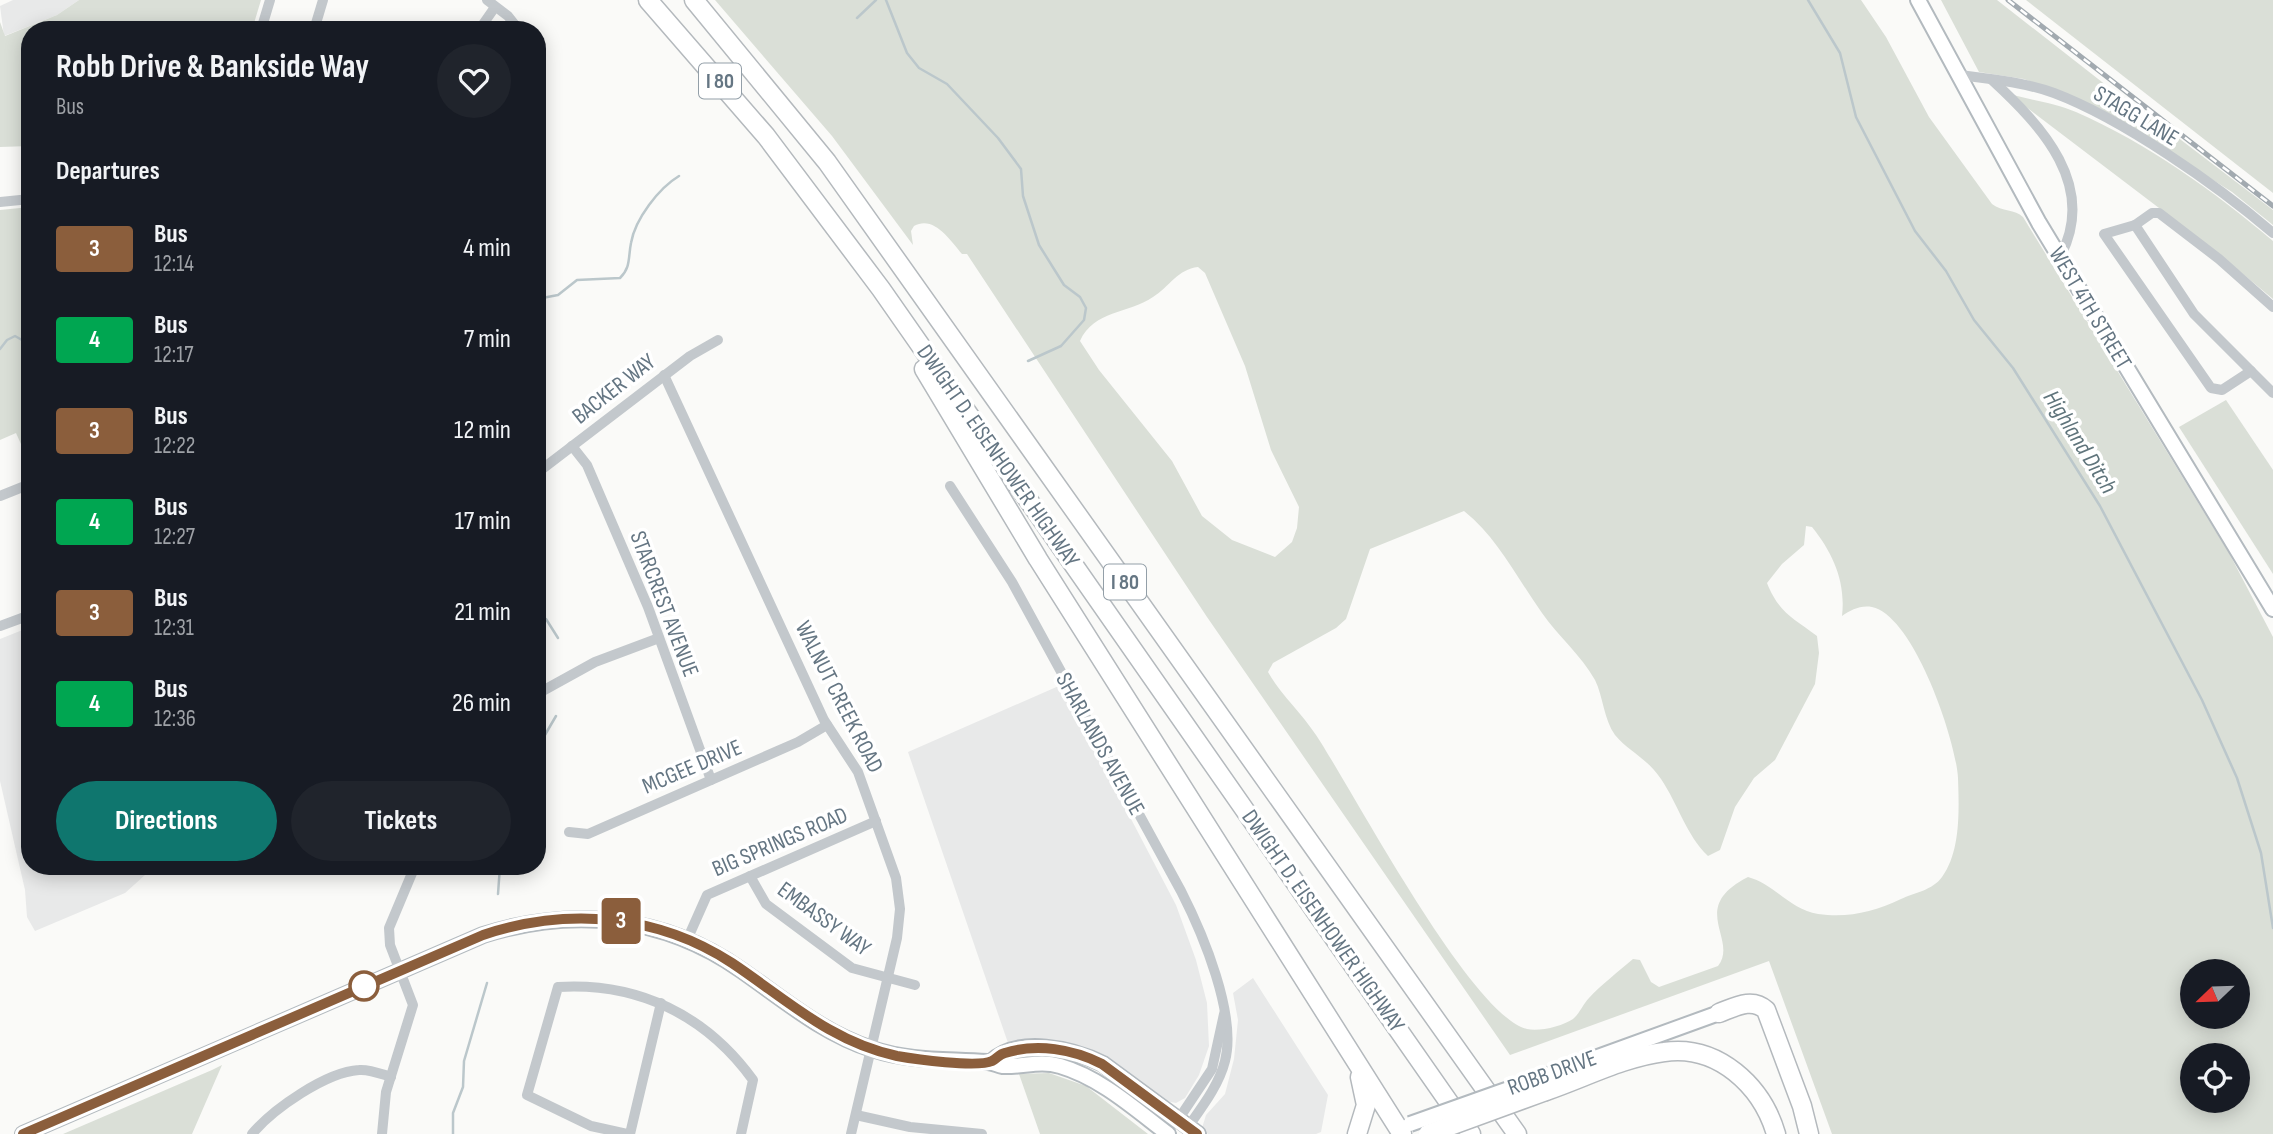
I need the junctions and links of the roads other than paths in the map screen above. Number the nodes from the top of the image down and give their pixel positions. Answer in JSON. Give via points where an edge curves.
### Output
{"nodes":[{"id":1,"x":270,"y":0,"type":"edge"},
{"id":2,"x":323,"y":0,"type":"edge"},
{"id":3,"x":648,"y":0,"type":"edge"},
{"id":4,"x":694,"y":0,"type":"edge"},
{"id":5,"x":1918,"y":0,"type":"edge"},
{"id":6,"x":491,"y":3,"type":"edge"},
{"id":7,"x":264,"y":21,"type":"edge"},
{"id":8,"x":317,"y":21,"type":"edge"},
{"id":9,"x":483,"y":21,"type":"edge"},
{"id":10,"x":510,"y":21,"type":"edge"},
{"id":11,"x":1959,"y":75,"type":"junction"},
{"id":12,"x":1992,"y":79,"type":"junction"},
{"id":13,"x":21,"y":200,"type":"edge"},
{"id":14,"x":0,"y":202,"type":"edge"},
{"id":15,"x":2134,"y":225,"type":"junction"},
{"id":16,"x":2273,"y":233,"type":"edge"},
{"id":17,"x":2060,"y":257,"type":"junction"},
{"id":18,"x":881,"y":289,"type":"junction"},
{"id":19,"x":2273,"y":307,"type":"edge"},
{"id":20,"x":718,"y":340,"type":"dead end"},
{"id":21,"x":2251,"y":371,"type":"junction"},
{"id":22,"x":664,"y":375,"type":"junction"},
{"id":23,"x":2273,"y":393,"type":"edge"},
{"id":24,"x":572,"y":446,"type":"junction"},
{"id":25,"x":546,"y":466,"type":"edge"},
{"id":26,"x":950,"y":486,"type":"dead end"},
{"id":27,"x":21,"y":488,"type":"edge"},
{"id":28,"x":0,"y":496,"type":"edge"},
{"id":29,"x":2273,"y":609,"type":"edge"},
{"id":30,"x":21,"y":618,"type":"edge"},
{"id":31,"x":0,"y":626,"type":"edge"},
{"id":32,"x":659,"y":638,"type":"junction"},
{"id":33,"x":546,"y":689,"type":"edge"},
{"id":34,"x":827,"y":725,"type":"junction"},
{"id":35,"x":711,"y":780,"type":"junction"},
{"id":36,"x":876,"y":821,"type":"junction"},
{"id":37,"x":569,"y":832,"type":"dead end"},
{"id":38,"x":411,"y":875,"type":"edge"},
{"id":39,"x":750,"y":876,"type":"junction"},
{"id":40,"x":687,"y":940,"type":"junction"},
{"id":41,"x":401,"y":970,"type":"junction"},
{"id":42,"x":888,"y":979,"type":"junction"},
{"id":43,"x":915,"y":985,"type":"dead end"},
{"id":44,"x":661,"y":1003,"type":"junction"},
{"id":45,"x":1719,"y":1013,"type":"joint"},
{"id":46,"x":871,"y":1049,"type":"junction"},
{"id":47,"x":1349,"y":1052,"type":"junction"},
{"id":48,"x":1464,"y":1060,"type":"junction"},
{"id":49,"x":991,"y":1062,"type":"junction"},
{"id":50,"x":391,"y":1077,"type":"junction"},
{"id":51,"x":1541,"y":1085,"type":"junction"},
{"id":52,"x":856,"y":1115,"type":"junction"},
{"id":53,"x":1187,"y":1129,"type":"edge"},
{"id":54,"x":1399,"y":1130,"type":"edge"},
{"id":55,"x":23,"y":1134,"type":"edge"},
{"id":56,"x":252,"y":1134,"type":"edge"},
{"id":57,"x":383,"y":1134,"type":"edge"},
{"id":58,"x":629,"y":1134,"type":"edge"},
{"id":59,"x":741,"y":1134,"type":"edge"},
{"id":60,"x":851,"y":1134,"type":"edge"},
{"id":61,"x":982,"y":1134,"type":"edge"},
{"id":62,"x":1168,"y":1134,"type":"edge"},
{"id":63,"x":1357,"y":1134,"type":"edge"},
{"id":64,"x":1428,"y":1134,"type":"edge"},
{"id":65,"x":1471,"y":1134,"type":"edge"},
{"id":66,"x":1517,"y":1134,"type":"edge"},
{"id":67,"x":1527,"y":1134,"type":"edge"},
{"id":68,"x":1776,"y":1134,"type":"edge"},
{"id":69,"x":1809,"y":1134,"type":"edge"}],
"edges":[{"from":1,"to":7,"type":"street"},
{"from":2,"to":8,"type":"street"},
{"from":3,"to":18,"type":"highway","name":"DWIGHT D. EISENHOWER HIGHWAY","number":"I 80","via":[[765,136]]},
{"from":4,"to":48,"type":"highway","name":"DWIGHT D. EISENHOWER HIGHWAY","number":"I 80","via":[[827,162]]},
{"from":5,"to":11,"type":"main road","name":"WEST 4TH STREET"},
{"from":6,"to":9,"type":"street"},
{"from":6,"to":10,"type":"street"},
{"from":11,"to":12,"type":"street","name":"STAGG LANE"},
{"from":11,"to":17,"type":"main road","name":"WEST 4TH STREET"},
{"from":12,"to":16,"type":"street","name":"STAGG LANE","via":[[2039,89],[2100,115],[2231,199]]},
{"from":12,"to":17,"type":"street","via":[[2041,130],[2066,172],[2074,193],[2072,228]]},
{"from":13,"to":14,"type":"street"},
{"from":15,"to":19,"type":"street","via":[[2152,213],[2163,216]]},
{"from":15,"to":21,"type":"street","via":[[2194,314]]},
{"from":15,"to":21,"type":"street","via":[[2108,231],[2104,239],[2211,388],[2222,390]]},
{"from":17,"to":29,"type":"main road","name":"WEST 4TH STREET"},
{"from":18,"to":47,"type":"highway","via":[[1038,559]]},
{"from":18,"to":65,"type":"highway","name":"DWIGHT D. EISENHOWER HIGHWAY","number":"I 80"},
{"from":20,"to":22,"type":"street","name":"BACKER WAY"},
{"from":21,"to":23,"type":"street"},
{"from":22,"to":24,"type":"street","name":"BACKER WAY"},
{"from":22,"to":34,"type":"street","name":"WALNUT CREEK ROAD"},
{"from":24,"to":25,"type":"street","name":"BACKER WAY"},
{"from":24,"to":32,"type":"street","name":"STARCREST AVENUE","via":[[587,465]]},
{"from":26,"to":53,"type":"street","name":"SHARLANDS AVENUE","via":[[1012,582],[1181,891],[1207,948],[1230,1033],[1225,1064]]},
{"from":27,"to":28,"type":"street"},
{"from":30,"to":31,"type":"street"},
{"from":32,"to":33,"type":"street","via":[[595,662]]},
{"from":32,"to":35,"type":"street","name":"STARCREST AVENUE"},
{"from":34,"to":35,"type":"street","name":"MCGEE DRIVE"},
{"from":34,"to":36,"type":"street","name":"WALNUT CREEK ROAD","via":[[853,762]]},
{"from":35,"to":37,"type":"street","name":"MCGEE DRIVE","via":[[587,834]]},
{"from":36,"to":39,"type":"street","name":"BIG SPRINGS ROAD"},
{"from":36,"to":42,"type":"street","name":"WALNUT CREEK ROAD","via":[[896,878],[900,909]]},
{"from":38,"to":41,"type":"street","via":[[389,928],[390,945]]},
{"from":39,"to":40,"type":"street","name":"BIG SPRINGS ROAD","via":[[707,895]]},
{"from":39,"to":42,"type":"street","name":"EMBASSY WAY","via":[[766,904],[852,968]]},
{"from":40,"to":41,"type":"main road","via":[[627,922],[556,919],[486,934]]},
{"from":40,"to":46,"type":"main road","via":[[731,963],[825,1029]]},
{"from":41,"to":50,"type":"street","via":[[412,1013]]},
{"from":41,"to":55,"type":"main road"},
{"from":42,"to":43,"type":"street","name":"EMBASSY WAY"},
{"from":42,"to":46,"type":"street","name":"WALNUT CREEK ROAD"},
{"from":44,"to":58,"type":"street"},
{"from":44,"to":58,"type":"street","via":[[619,990],[558,987],[527,1095],[592,1126]]},
{"from":44,"to":59,"type":"street","via":[[713,1034],[753,1080]]},
{"from":45,"to":51,"type":"main road","name":"ROBB DRIVE"},
{"from":45,"to":69,"type":"highway","via":[[1749,1003],[1766,1010]]},
{"from":46,"to":49,"type":"main road","via":[[921,1060]]},
{"from":46,"to":52,"type":"street","name":"WALNUT CREEK ROAD"},
{"from":47,"to":54,"type":"highway"},
{"from":47,"to":63,"type":"highway","via":[[1365,1096],[1365,1114]]},
{"from":48,"to":66,"type":"highway","name":"DWIGHT D. EISENHOWER HIGHWAY","number":"I 80"},
{"from":48,"to":67,"type":"highway","via":[[1485,1076]]},
{"from":49,"to":53,"type":"main road","via":[[1005,1053],[1027,1049],[1077,1053],[1102,1064]]},
{"from":49,"to":62,"type":"main road","via":[[1005,1066],[1044,1063],[1070,1069],[1101,1085]]},
{"from":50,"to":56,"type":"street","via":[[369,1070],[346,1073],[287,1101]]},
{"from":50,"to":57,"type":"street","via":[[383,1108]]},
{"from":51,"to":54,"type":"main road","name":"ROBB DRIVE","bridge":true},
{"from":51,"to":64,"type":"highway","bridge":true},
{"from":51,"to":68,"type":"highway","via":[[1648,1055],[1670,1051],[1694,1054],[1724,1064],[1748,1083],[1766,1108]]},
{"from":52,"to":60,"type":"street","name":"WALNUT CREEK ROAD"},
{"from":52,"to":61,"type":"street","via":[[910,1127]]},
{"from":53,"to":62,"type":"main road","name":"SHARLANDS AVENUE"}]}
